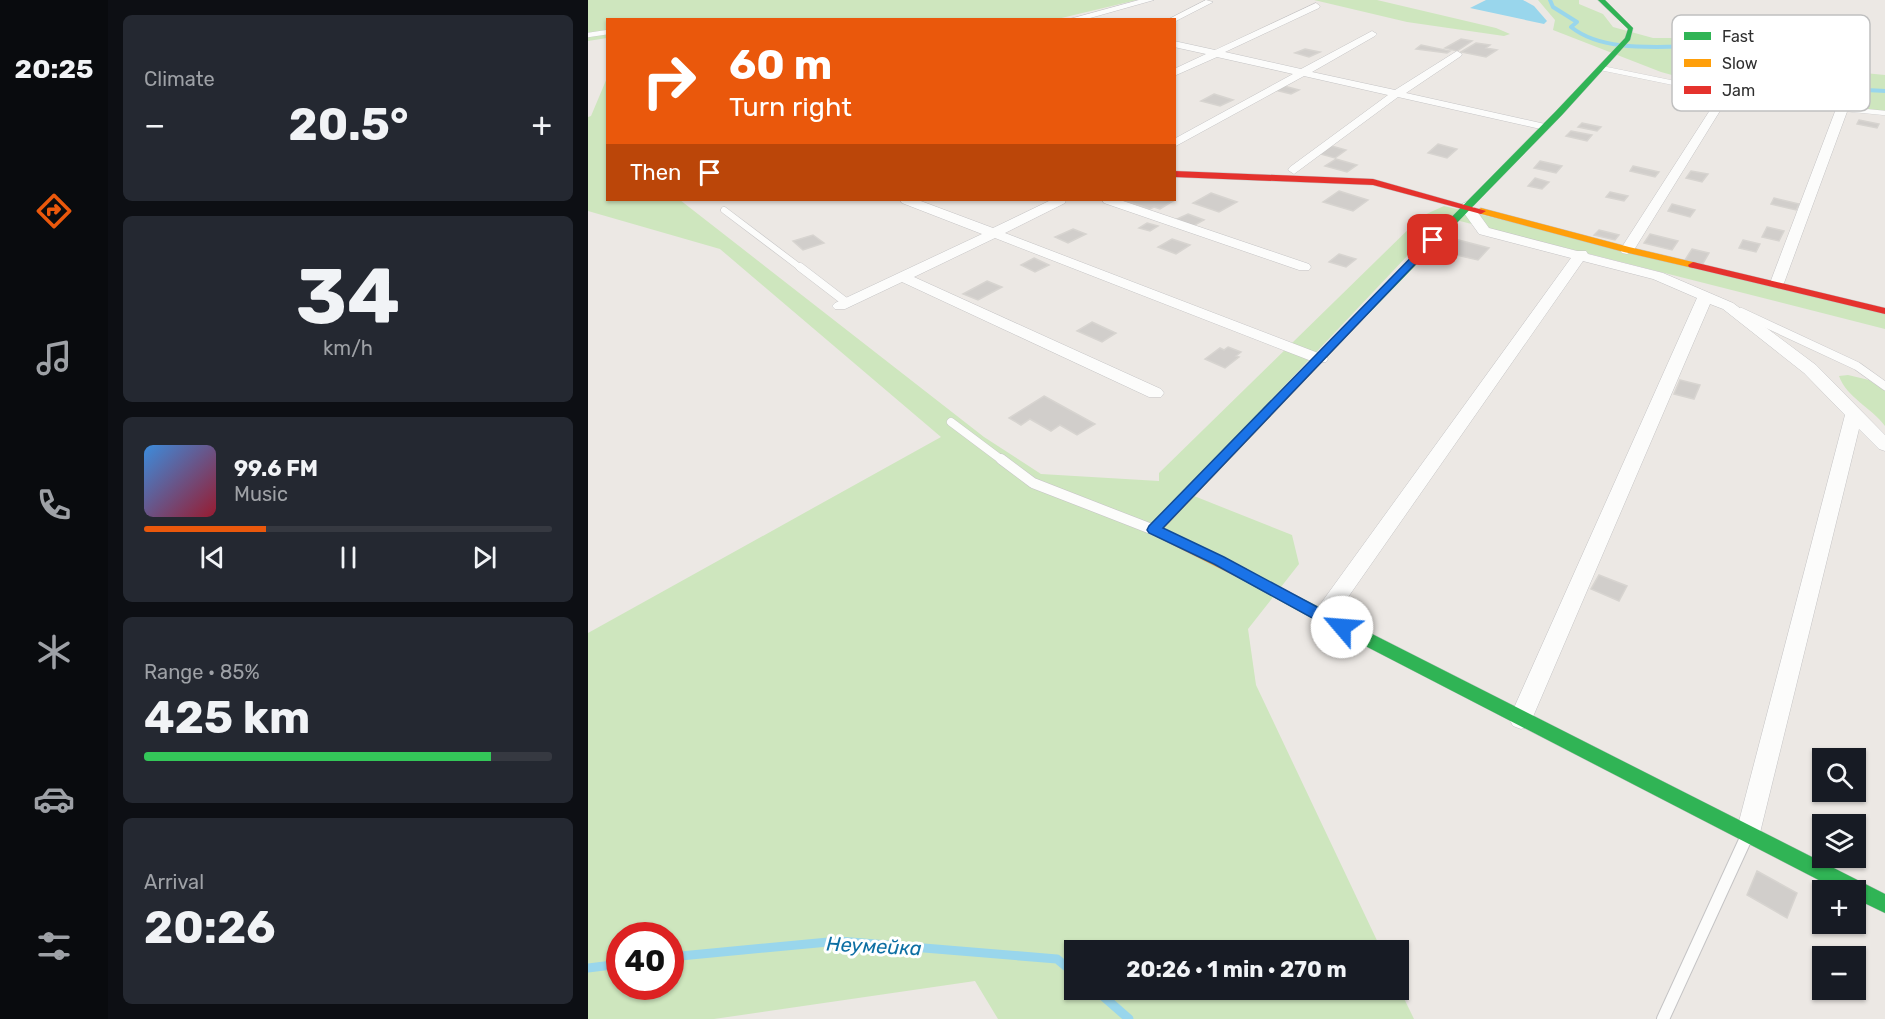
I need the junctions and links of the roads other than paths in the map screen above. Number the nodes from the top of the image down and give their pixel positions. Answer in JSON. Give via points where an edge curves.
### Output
{"nodes":[{"id":1,"x":1150,"y":0,"type":"edge"},
{"id":2,"x":1601,"y":0,"type":"edge"},
{"id":3,"x":1209,"y":2,"type":"dead end"},
{"id":4,"x":1316,"y":6,"type":"dead end"},
{"id":5,"x":1078,"y":18,"type":"edge"},
{"id":6,"x":1175,"y":18,"type":"edge"},
{"id":7,"x":606,"y":32,"type":"edge"},
{"id":8,"x":1372,"y":34,"type":"dead end"},
{"id":9,"x":588,"y":35,"type":"edge"},
{"id":10,"x":1176,"y":44,"type":"edge"},
{"id":11,"x":1216,"y":54,"type":"junction"},
{"id":12,"x":1457,"y":54,"type":"dead end"},
{"id":13,"x":1601,"y":68,"type":"junction"},
{"id":14,"x":1176,"y":72,"type":"edge"},
{"id":15,"x":1301,"y":73,"type":"junction"},
{"id":16,"x":1672,"y":82,"type":"edge"},
{"id":17,"x":1396,"y":94,"type":"junction"},
{"id":18,"x":1715,"y":111,"type":"edge"},
{"id":19,"x":1841,"y":111,"type":"edge"},
{"id":20,"x":1864,"y":111,"type":"edge"},
{"id":21,"x":1885,"y":113,"type":"edge"},
{"id":22,"x":1545,"y":127,"type":"junction"},
{"id":23,"x":1176,"y":143,"type":"edge"},
{"id":24,"x":1294,"y":170,"type":"dead end"},
{"id":25,"x":1176,"y":174,"type":"edge"},
{"id":26,"x":910,"y":201,"type":"edge"},
{"id":27,"x":1058,"y":201,"type":"edge"},
{"id":28,"x":1112,"y":201,"type":"edge"},
{"id":29,"x":1466,"y":206,"type":"junction"},
{"id":30,"x":724,"y":210,"type":"dead end"},
{"id":31,"x":993,"y":234,"type":"junction"},
{"id":32,"x":1627,"y":250,"type":"junction"},
{"id":33,"x":1581,"y":254,"type":"junction"},
{"id":34,"x":1304,"y":267,"type":"dead end"},
{"id":35,"x":903,"y":277,"type":"junction"},
{"id":36,"x":1777,"y":284,"type":"junction"},
{"id":37,"x":1706,"y":296,"type":"junction"},
{"id":38,"x":844,"y":304,"type":"joint"},
{"id":39,"x":1728,"y":306,"type":"junction"},
{"id":40,"x":1885,"y":311,"type":"edge"},
{"id":41,"x":1320,"y":359,"type":"junction"},
{"id":42,"x":1885,"y":386,"type":"edge"},
{"id":43,"x":1155,"y":393,"type":"dead end"},
{"id":44,"x":1854,"y":415,"type":"junction"},
{"id":45,"x":951,"y":422,"type":"dead end"},
{"id":46,"x":1885,"y":445,"type":"edge"},
{"id":47,"x":1154,"y":530,"type":"junction"},
{"id":48,"x":1322,"y":617,"type":"junction"},
{"id":49,"x":1521,"y":719,"type":"junction"},
{"id":50,"x":1749,"y":833,"type":"junction"},
{"id":51,"x":1885,"y":904,"type":"edge"},
{"id":52,"x":1663,"y":1019,"type":"edge"}],
"edges":[{"from":1,"to":5,"type":"street"},
{"from":2,"to":13,"type":"street","via":[[1631,29],[1628,39]]},
{"from":3,"to":6,"type":"street"},
{"from":4,"to":11,"type":"street"},
{"from":7,"to":9,"type":"lane"},
{"from":8,"to":15,"type":"street"},
{"from":10,"to":11,"type":"street"},
{"from":11,"to":14,"type":"street"},
{"from":11,"to":15,"type":"street"},
{"from":12,"to":17,"type":"street"},
{"from":13,"to":16,"type":"lane"},
{"from":13,"to":22,"type":"street"},
{"from":15,"to":17,"type":"street"},
{"from":15,"to":23,"type":"street"},
{"from":17,"to":22,"type":"street"},
{"from":17,"to":24,"type":"street"},
{"from":18,"to":32,"type":"street"},
{"from":19,"to":36,"type":"street"},
{"from":20,"to":21,"type":"lane"},
{"from":22,"to":29,"type":"street"},
{"from":25,"to":29,"type":"street","via":[[1373,182]]},
{"from":26,"to":31,"type":"street"},
{"from":27,"to":31,"type":"street"},
{"from":28,"to":34,"type":"street"},
{"from":29,"to":32,"type":"street"},
{"from":29,"to":33,"type":"street","via":[[1484,231]]},
{"from":29,"to":41,"type":"street"},
{"from":30,"to":38,"type":"lane"},
{"from":31,"to":35,"type":"street"},
{"from":31,"to":41,"type":"street"},
{"from":32,"to":36,"type":"street"},
{"from":33,"to":37,"type":"street","via":[[1658,276]]},
{"from":33,"to":48,"type":"street"},
{"from":35,"to":38,"type":"street"},
{"from":35,"to":43,"type":"street"},
{"from":36,"to":40,"type":"street"},
{"from":37,"to":39,"type":"street"},
{"from":37,"to":49,"type":"street"},
{"from":39,"to":42,"type":"lane","via":[[1857,366]]},
{"from":39,"to":44,"type":"street","via":[[1810,369]]},
{"from":41,"to":47,"type":"street"},
{"from":44,"to":46,"type":"street"},
{"from":44,"to":50,"type":"street"},
{"from":45,"to":47,"type":"lane","via":[[1033,483]]},
{"from":47,"to":48,"type":"street"},
{"from":48,"to":49,"type":"street"},
{"from":49,"to":50,"type":"street"},
{"from":50,"to":51,"type":"street"},
{"from":50,"to":52,"type":"lane"}]}
